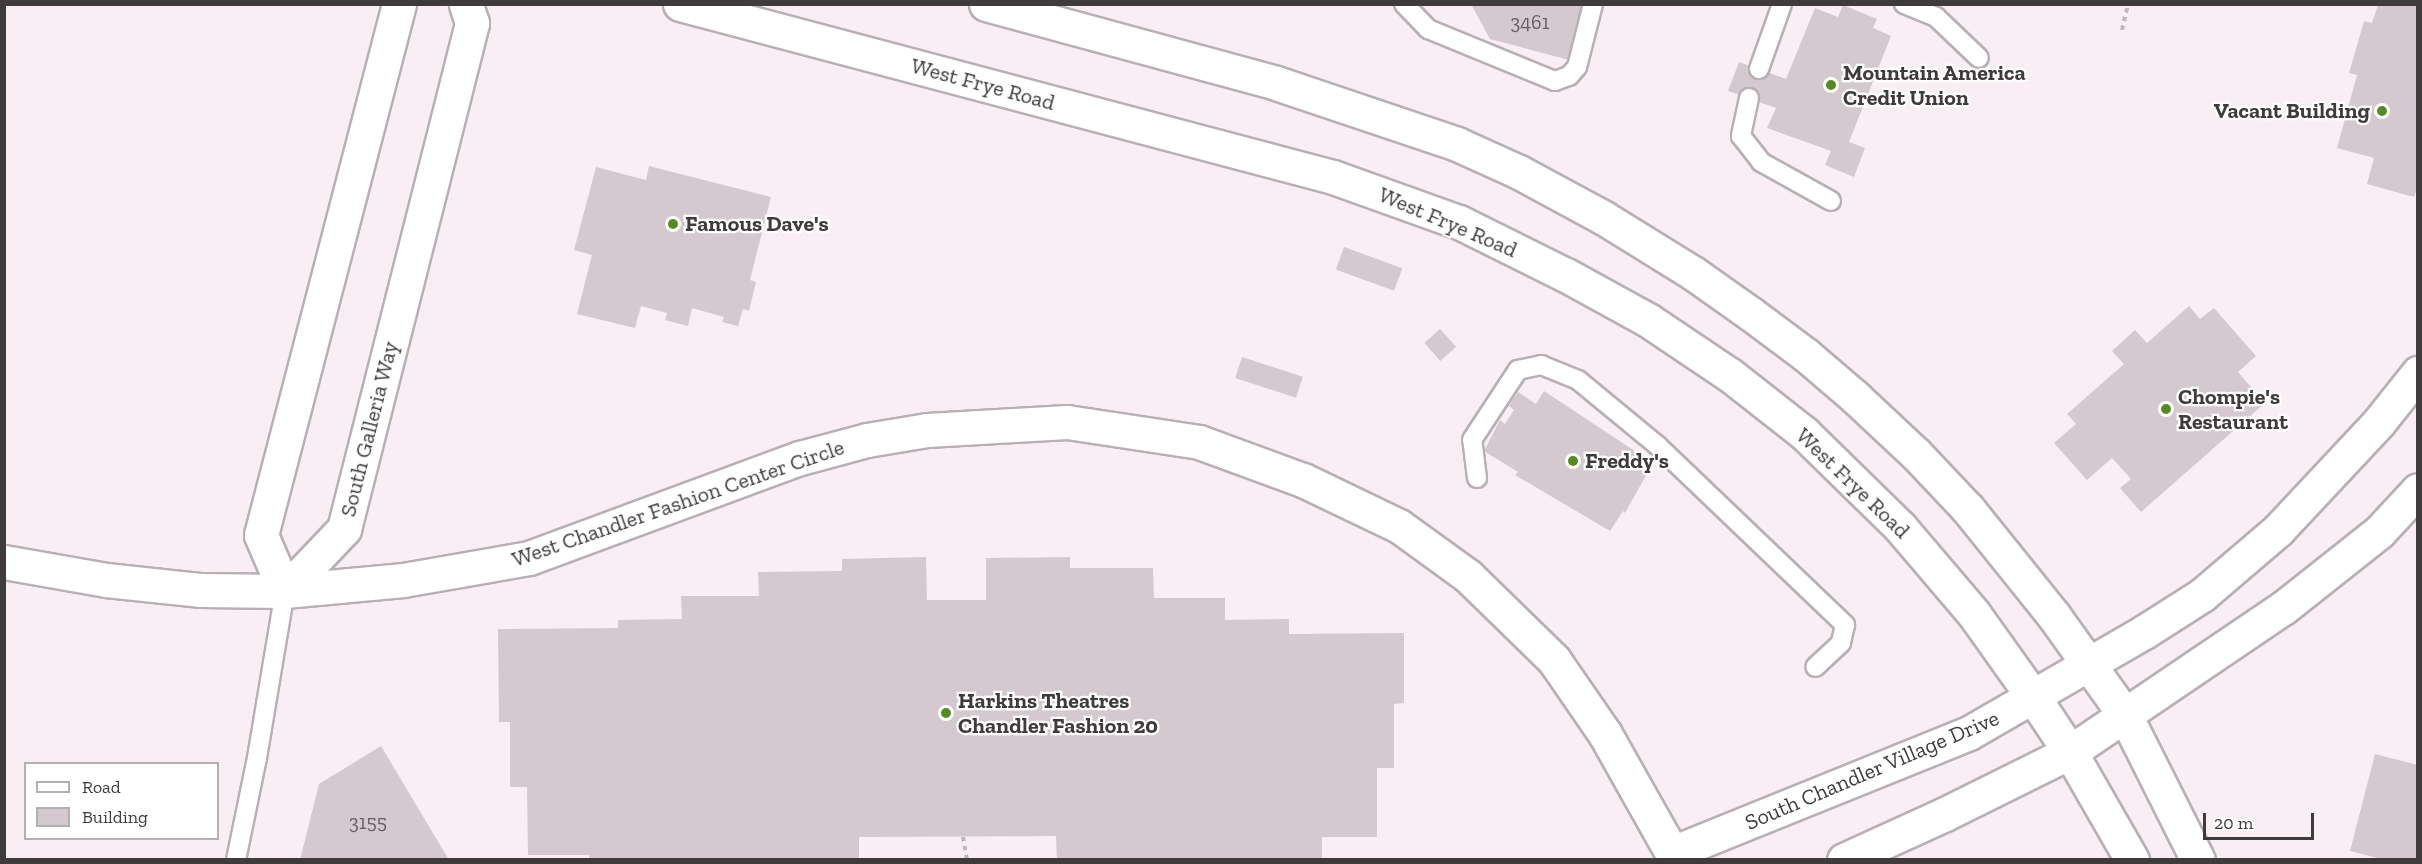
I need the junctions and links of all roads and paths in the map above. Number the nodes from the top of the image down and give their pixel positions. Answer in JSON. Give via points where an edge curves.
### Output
{"nodes":[{"id":1,"x":399,"y":4,"type":"edge"},
{"id":2,"x":466,"y":4,"type":"edge"},
{"id":3,"x":680,"y":4,"type":"edge"},
{"id":4,"x":986,"y":4,"type":"edge"},
{"id":5,"x":1404,"y":4,"type":"edge"},
{"id":6,"x":1593,"y":4,"type":"edge"},
{"id":7,"x":1782,"y":4,"type":"edge"},
{"id":8,"x":1904,"y":4,"type":"edge"},
{"id":9,"x":2128,"y":4,"type":"edge"},
{"id":10,"x":2122,"y":30,"type":"dead end"},
{"id":11,"x":1979,"y":58,"type":"dead end"},
{"id":12,"x":1759,"y":69,"type":"dead end"},
{"id":13,"x":1749,"y":98,"type":"dead end"},
{"id":14,"x":1831,"y":201,"type":"dead end"},
{"id":15,"x":2418,"y":373,"type":"edge"},
{"id":16,"x":1477,"y":478,"type":"dead end"},
{"id":17,"x":2418,"y":490,"type":"edge"},
{"id":18,"x":4,"y":562,"type":"edge"},
{"id":19,"x":285,"y":591,"type":"junction"},
{"id":20,"x":1815,"y":667,"type":"dead end"},
{"id":21,"x":2107,"y":690,"type":"junction"},
{"id":22,"x":2043,"y":710,"type":"junction"},
{"id":23,"x":2070,"y":752,"type":"junction"},
{"id":24,"x":963,"y":837,"type":"dead end"},
{"id":25,"x":1674,"y":856,"type":"edge"},
{"id":26,"x":236,"y":860,"type":"edge"},
{"id":27,"x":967,"y":860,"type":"edge"},
{"id":28,"x":1844,"y":860,"type":"edge"},
{"id":29,"x":2132,"y":860,"type":"edge"},
{"id":30,"x":2198,"y":860,"type":"edge"}],
"edges":[{"from":1,"to":19,"type":"street","via":[[261,535]]},
{"from":2,"to":19,"type":"street","name":"South Galleria Way","via":[[472,23],[344,529]]},
{"from":3,"to":22,"type":"street","name":"West Frye Road","via":[[1333,177],[1459,222],[1546,264],[1657,326],[1730,375],[1804,434],[1936,566]]},
{"from":4,"to":21,"type":"street","via":[[1207,63],[1385,117],[1519,172],[1646,243],[1806,355],[1916,454],[1968,509],[2054,616]]},
{"from":5,"to":6,"type":"lane","via":[[1428,29],[1555,81],[1569,76],[1577,67]]},
{"from":7,"to":12,"type":"lane"},
{"from":8,"to":11,"type":"lane","via":[[1936,16]]},
{"from":9,"to":10,"type":"path"},
{"from":13,"to":14,"type":"lane","via":[[1741,136],[1761,162]]},
{"from":15,"to":21,"type":"street","name":"South Chandler Village Drive","via":[[2379,422],[2278,530],[2202,595]]},
{"from":16,"to":20,"type":"lane","via":[[1472,440],[1518,370],[1541,365],[1578,380],[1658,446],[1845,625],[1841,643]]},
{"from":17,"to":21,"type":"street","name":"South Chandler Village Drive","via":[[2379,532],[2283,608]]},
{"from":18,"to":19,"type":"street","name":"West Chandler Fashion Center Circle","via":[[106,580],[201,590]]},
{"from":19,"to":25,"type":"street","name":"West Chandler Fashion Center Circle","via":[[403,580],[529,558],[800,458],[877,438],[927,430],[1067,422],[1199,442],[1304,480],[1399,526],[1468,576],[1554,660],[1605,734]]},
{"from":19,"to":26,"type":"lane"},
{"from":21,"to":22,"type":"street","name":"South Chandler Village Drive"},
{"from":21,"to":23,"type":"street","name":"South Chandler Village Drive"},
{"from":21,"to":30,"type":"street"},
{"from":22,"to":23,"type":"street"},
{"from":22,"to":25,"type":"street","name":"South Chandler Village Drive","via":[[1970,733]]},
{"from":23,"to":28,"type":"street","name":"South Chandler Village Drive","via":[[1964,806]]},
{"from":23,"to":29,"type":"street"},
{"from":24,"to":27,"type":"path"}]}
